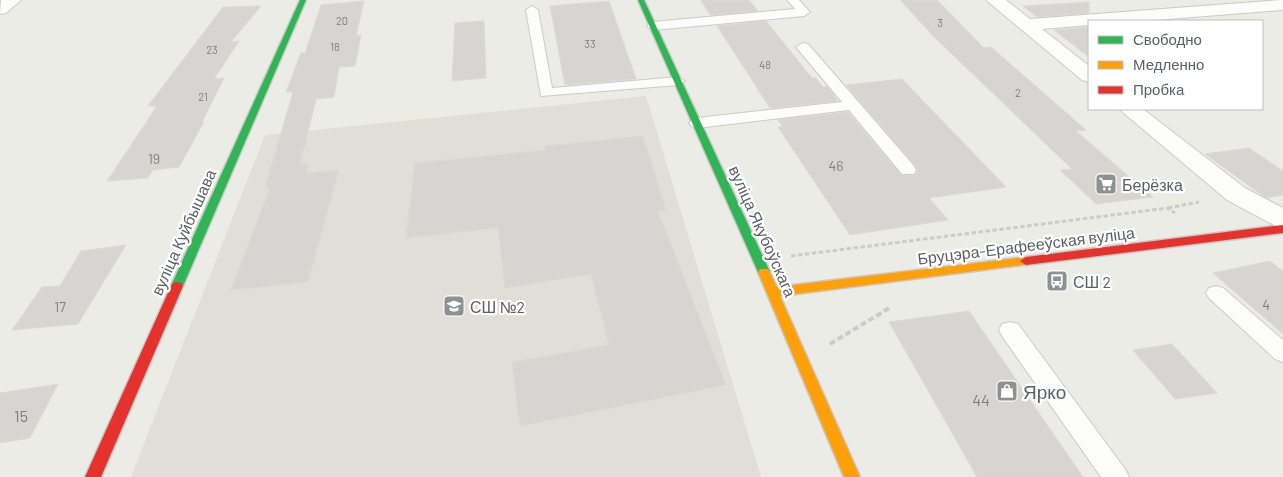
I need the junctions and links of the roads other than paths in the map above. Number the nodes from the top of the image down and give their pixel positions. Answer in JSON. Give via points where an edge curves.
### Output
{"nodes":[{"id":1,"x":12,"y":0,"type":"edge"},
{"id":2,"x":303,"y":0,"type":"edge"},
{"id":3,"x":641,"y":0,"type":"edge"},
{"id":4,"x":792,"y":0,"type":"edge"},
{"id":5,"x":996,"y":0,"type":"edge"},
{"id":6,"x":1283,"y":6,"type":"edge"},
{"id":7,"x":0,"y":9,"type":"edge"},
{"id":8,"x":532,"y":10,"type":"dead end"},
{"id":9,"x":1103,"y":20,"type":"edge"},
{"id":10,"x":1088,"y":21,"type":"edge"},
{"id":11,"x":653,"y":26,"type":"junction"},
{"id":12,"x":1026,"y":26,"type":"junction"},
{"id":13,"x":803,"y":47,"type":"dead end"},
{"id":14,"x":1088,"y":75,"type":"edge"},
{"id":15,"x":678,"y":81,"type":"junction"},
{"id":16,"x":852,"y":105,"type":"junction"},
{"id":17,"x":1131,"y":110,"type":"edge"},
{"id":18,"x":697,"y":123,"type":"junction"},
{"id":19,"x":908,"y":170,"type":"dead end"},
{"id":20,"x":1283,"y":219,"type":"edge"},
{"id":21,"x":1283,"y":229,"type":"edge"},
{"id":22,"x":773,"y":292,"type":"junction"},
{"id":23,"x":1216,"y":293,"type":"dead end"},
{"id":24,"x":1010,"y":330,"type":"dead end"},
{"id":25,"x":1283,"y":353,"type":"edge"},
{"id":26,"x":93,"y":477,"type":"edge"},
{"id":27,"x":852,"y":477,"type":"edge"},
{"id":28,"x":1116,"y":477,"type":"edge"}],
"edges":[{"from":1,"to":7,"type":"street"},
{"from":2,"to":26,"type":"main road","name":"вуліца Куйбышава"},
{"from":3,"to":11,"type":"main road","name":"вуліца Якубоўскага"},
{"from":4,"to":11,"type":"lane","via":[[804,12]]},
{"from":5,"to":12,"type":"street"},
{"from":6,"to":9,"type":"street"},
{"from":8,"to":15,"type":"lane","via":[[546,93]]},
{"from":10,"to":12,"type":"street"},
{"from":11,"to":15,"type":"main road","name":"вуліца Якубоўскага"},
{"from":12,"to":14,"type":"street"},
{"from":13,"to":16,"type":"lane"},
{"from":15,"to":18,"type":"main road","name":"вуліца Якубоўскага"},
{"from":16,"to":18,"type":"lane"},
{"from":16,"to":19,"type":"lane"},
{"from":17,"to":20,"type":"street","via":[[1236,194]]},
{"from":18,"to":22,"type":"main road","name":"вуліца Якубоўскага"},
{"from":21,"to":22,"type":"main road","name":"Бруцэра-Ерафееўская вуліца"},
{"from":22,"to":27,"type":"main road","name":"вуліца Якубоўскага"},
{"from":23,"to":25,"type":"lane"},
{"from":24,"to":28,"type":"lane"}]}
